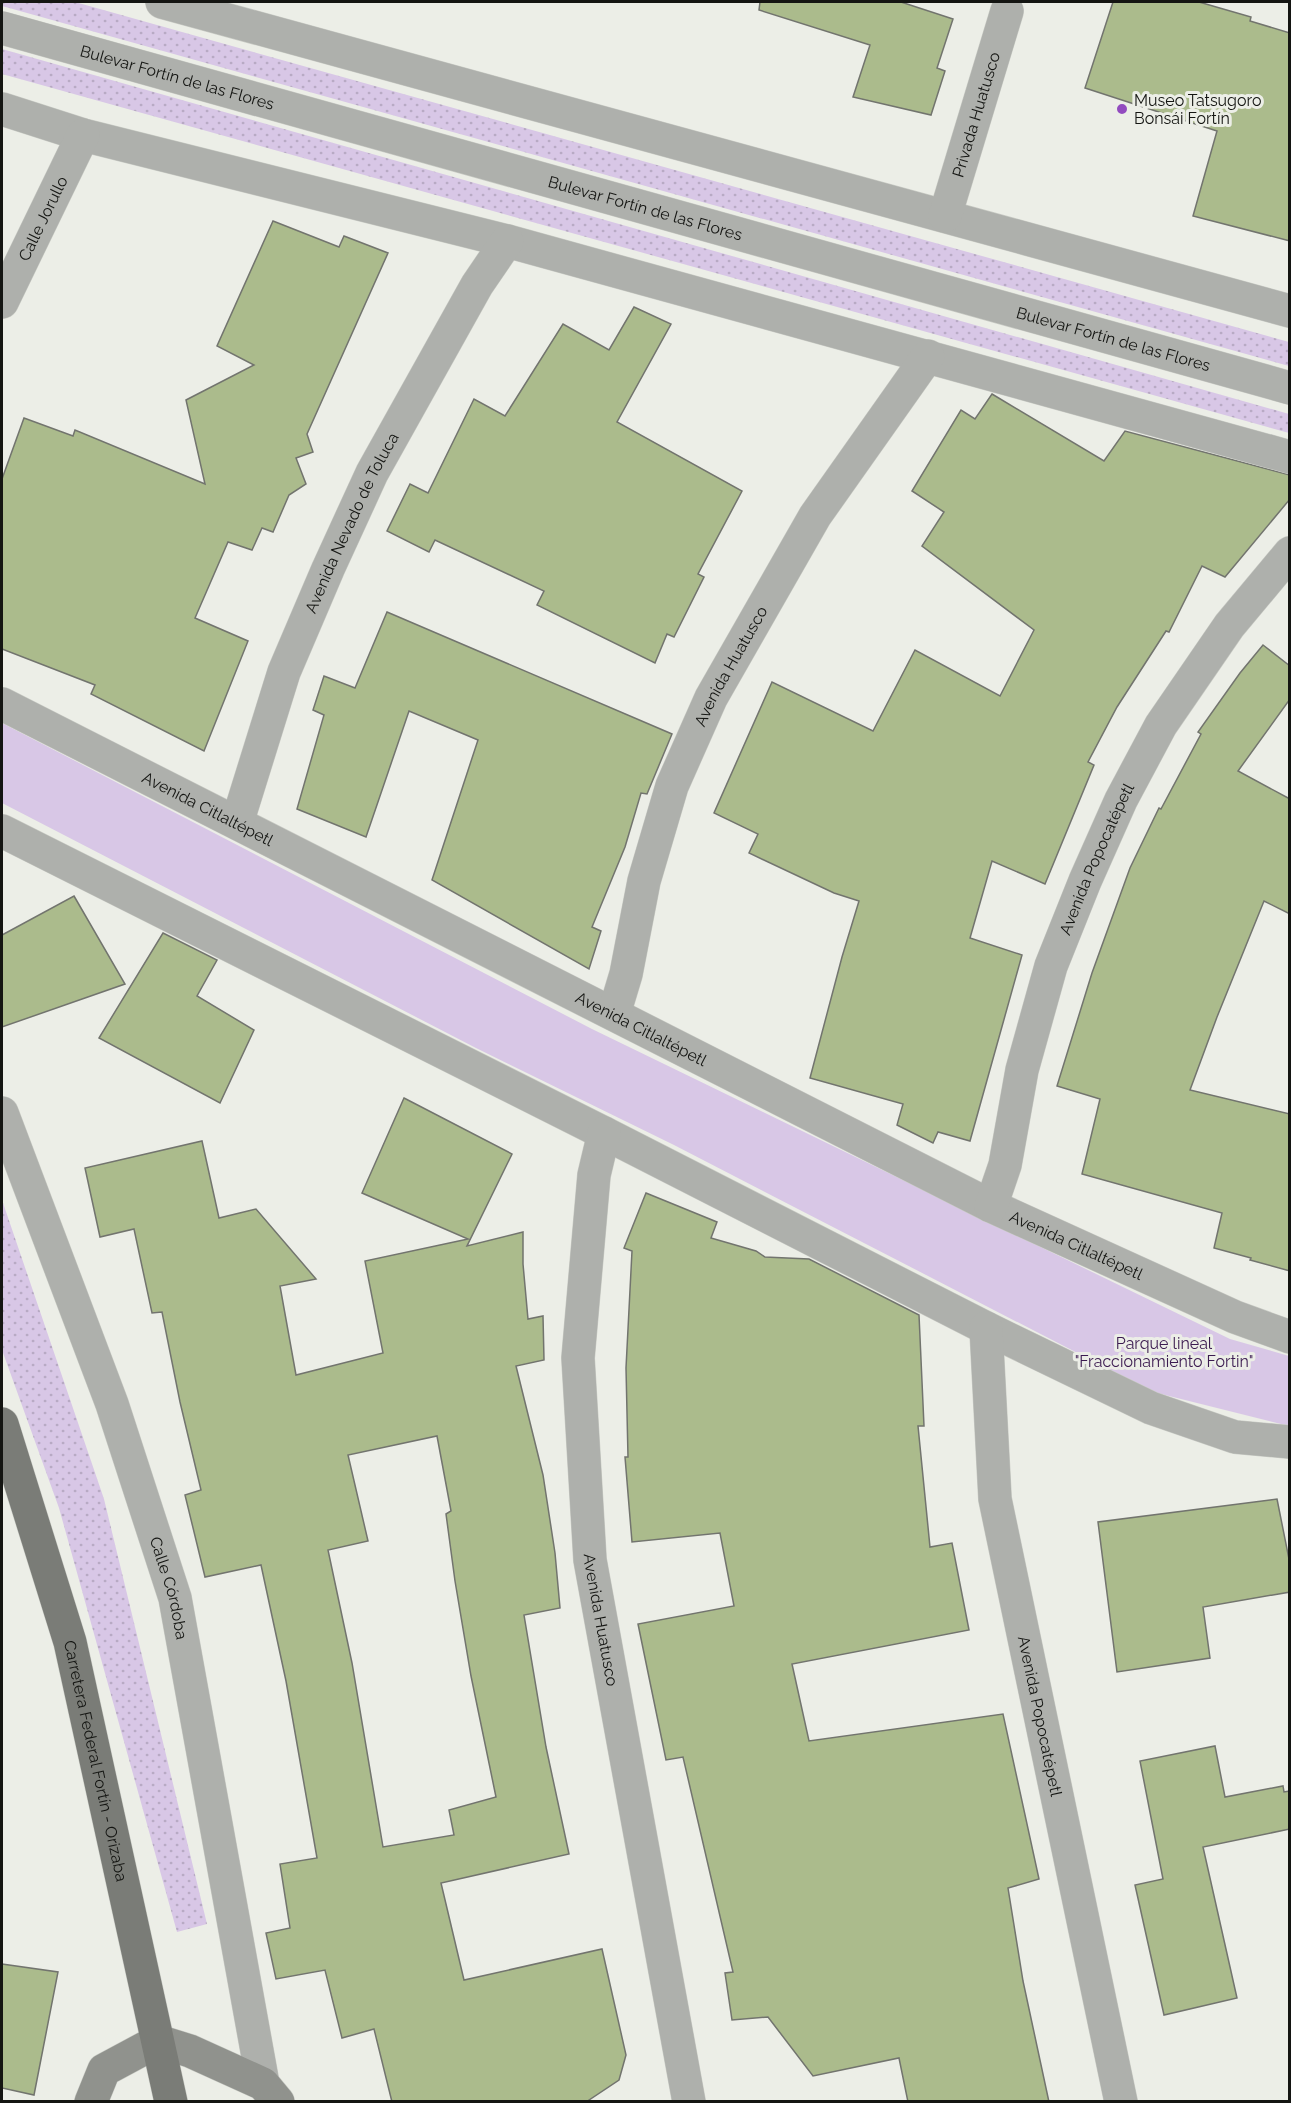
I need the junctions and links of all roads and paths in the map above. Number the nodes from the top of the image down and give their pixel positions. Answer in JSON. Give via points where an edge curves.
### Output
{"nodes":[{"id":1,"x":162,"y":2,"type":"edge"},
{"id":2,"x":1007,"y":11,"type":"dead end"},
{"id":3,"x":2,"y":28,"type":"edge"},
{"id":4,"x":2,"y":109,"type":"edge"},
{"id":5,"x":83,"y":135,"type":"junction"},
{"id":6,"x":945,"y":216,"type":"junction"},
{"id":7,"x":507,"y":241,"type":"junction"},
{"id":8,"x":2,"y":302,"type":"edge"},
{"id":9,"x":1290,"y":311,"type":"edge"},
{"id":10,"x":928,"y":356,"type":"junction"},
{"id":11,"x":1290,"y":388,"type":"edge"},
{"id":12,"x":1290,"y":457,"type":"edge"},
{"id":13,"x":1290,"y":553,"type":"edge"},
{"id":14,"x":2,"y":704,"type":"edge"},
{"id":15,"x":237,"y":824,"type":"junction"},
{"id":16,"x":2,"y":831,"type":"edge"},
{"id":17,"x":614,"y":1014,"type":"junction"},
{"id":18,"x":2,"y":1113,"type":"edge"},
{"id":19,"x":604,"y":1133,"type":"junction"},
{"id":20,"x":991,"y":1206,"type":"junction"},
{"id":21,"x":986,"y":1328,"type":"junction"},
{"id":22,"x":1290,"y":1337,"type":"edge"},
{"id":23,"x":2,"y":1424,"type":"edge"},
{"id":24,"x":1290,"y":1442,"type":"edge"},
{"id":25,"x":158,"y":2041,"type":"junction"},
{"id":26,"x":270,"y":2093,"type":"edge"},
{"id":27,"x":91,"y":2102,"type":"edge"},
{"id":28,"x":171,"y":2102,"type":"edge"},
{"id":29,"x":689,"y":2102,"type":"edge"},
{"id":30,"x":1121,"y":2102,"type":"edge"}],
"edges":[{"from":1,"to":6,"type":"street"},
{"from":2,"to":6,"type":"street","name":"Privada Huatusco"},
{"from":3,"to":11,"type":"street","name":"Bulevar Fortín de las Flores"},
{"from":4,"to":5,"type":"street"},
{"from":5,"to":7,"type":"street"},
{"from":5,"to":8,"type":"street","name":"Calle Jorullo"},
{"from":6,"to":9,"type":"street"},
{"from":7,"to":10,"type":"street"},
{"from":7,"to":15,"type":"street","name":"Avenida Nevado de Toluca","via":[[477,285],[372,473],[284,672]]},
{"from":10,"to":12,"type":"street"},
{"from":10,"to":17,"type":"street","name":"Avenida Huatusco","via":[[815,516],[711,698],[672,786],[644,881],[627,974]]},
{"from":13,"to":20,"type":"street","name":"Avenida Popocatépetl","via":[[1229,626],[1161,724],[1084,881],[1051,966],[1022,1070],[1005,1165]]},
{"from":14,"to":15,"type":"street","name":"Avenida Citlaltépetl"},
{"from":15,"to":17,"type":"street","name":"Avenida Citlaltépetl"},
{"from":16,"to":19,"type":"street"},
{"from":17,"to":20,"type":"street","name":"Avenida Citlaltépetl"},
{"from":18,"to":26,"type":"street","name":"Calle Córdoba","via":[[112,1404],[175,1598]]},
{"from":19,"to":21,"type":"street"},
{"from":19,"to":29,"type":"street","name":"Avenida Huatusco","via":[[594,1175],[578,1358],[590,1560]]},
{"from":20,"to":22,"type":"street","name":"Avenida Citlaltépetl","via":[[1235,1317]]},
{"from":21,"to":24,"type":"street","via":[[1150,1408],[1235,1437]]},
{"from":21,"to":30,"type":"street","name":"Avenida Popocatépetl","via":[[994,1499]]},
{"from":23,"to":25,"type":"main road","name":"Carretera Federal Fortín - Orizaba","via":[[70,1642]]},
{"from":25,"to":26,"type":"main road","via":[[190,2051]]},
{"from":25,"to":27,"type":"main road","via":[[104,2070]]},
{"from":25,"to":28,"type":"main road","name":"Carretera Federal Fortín - Orizaba"}]}
